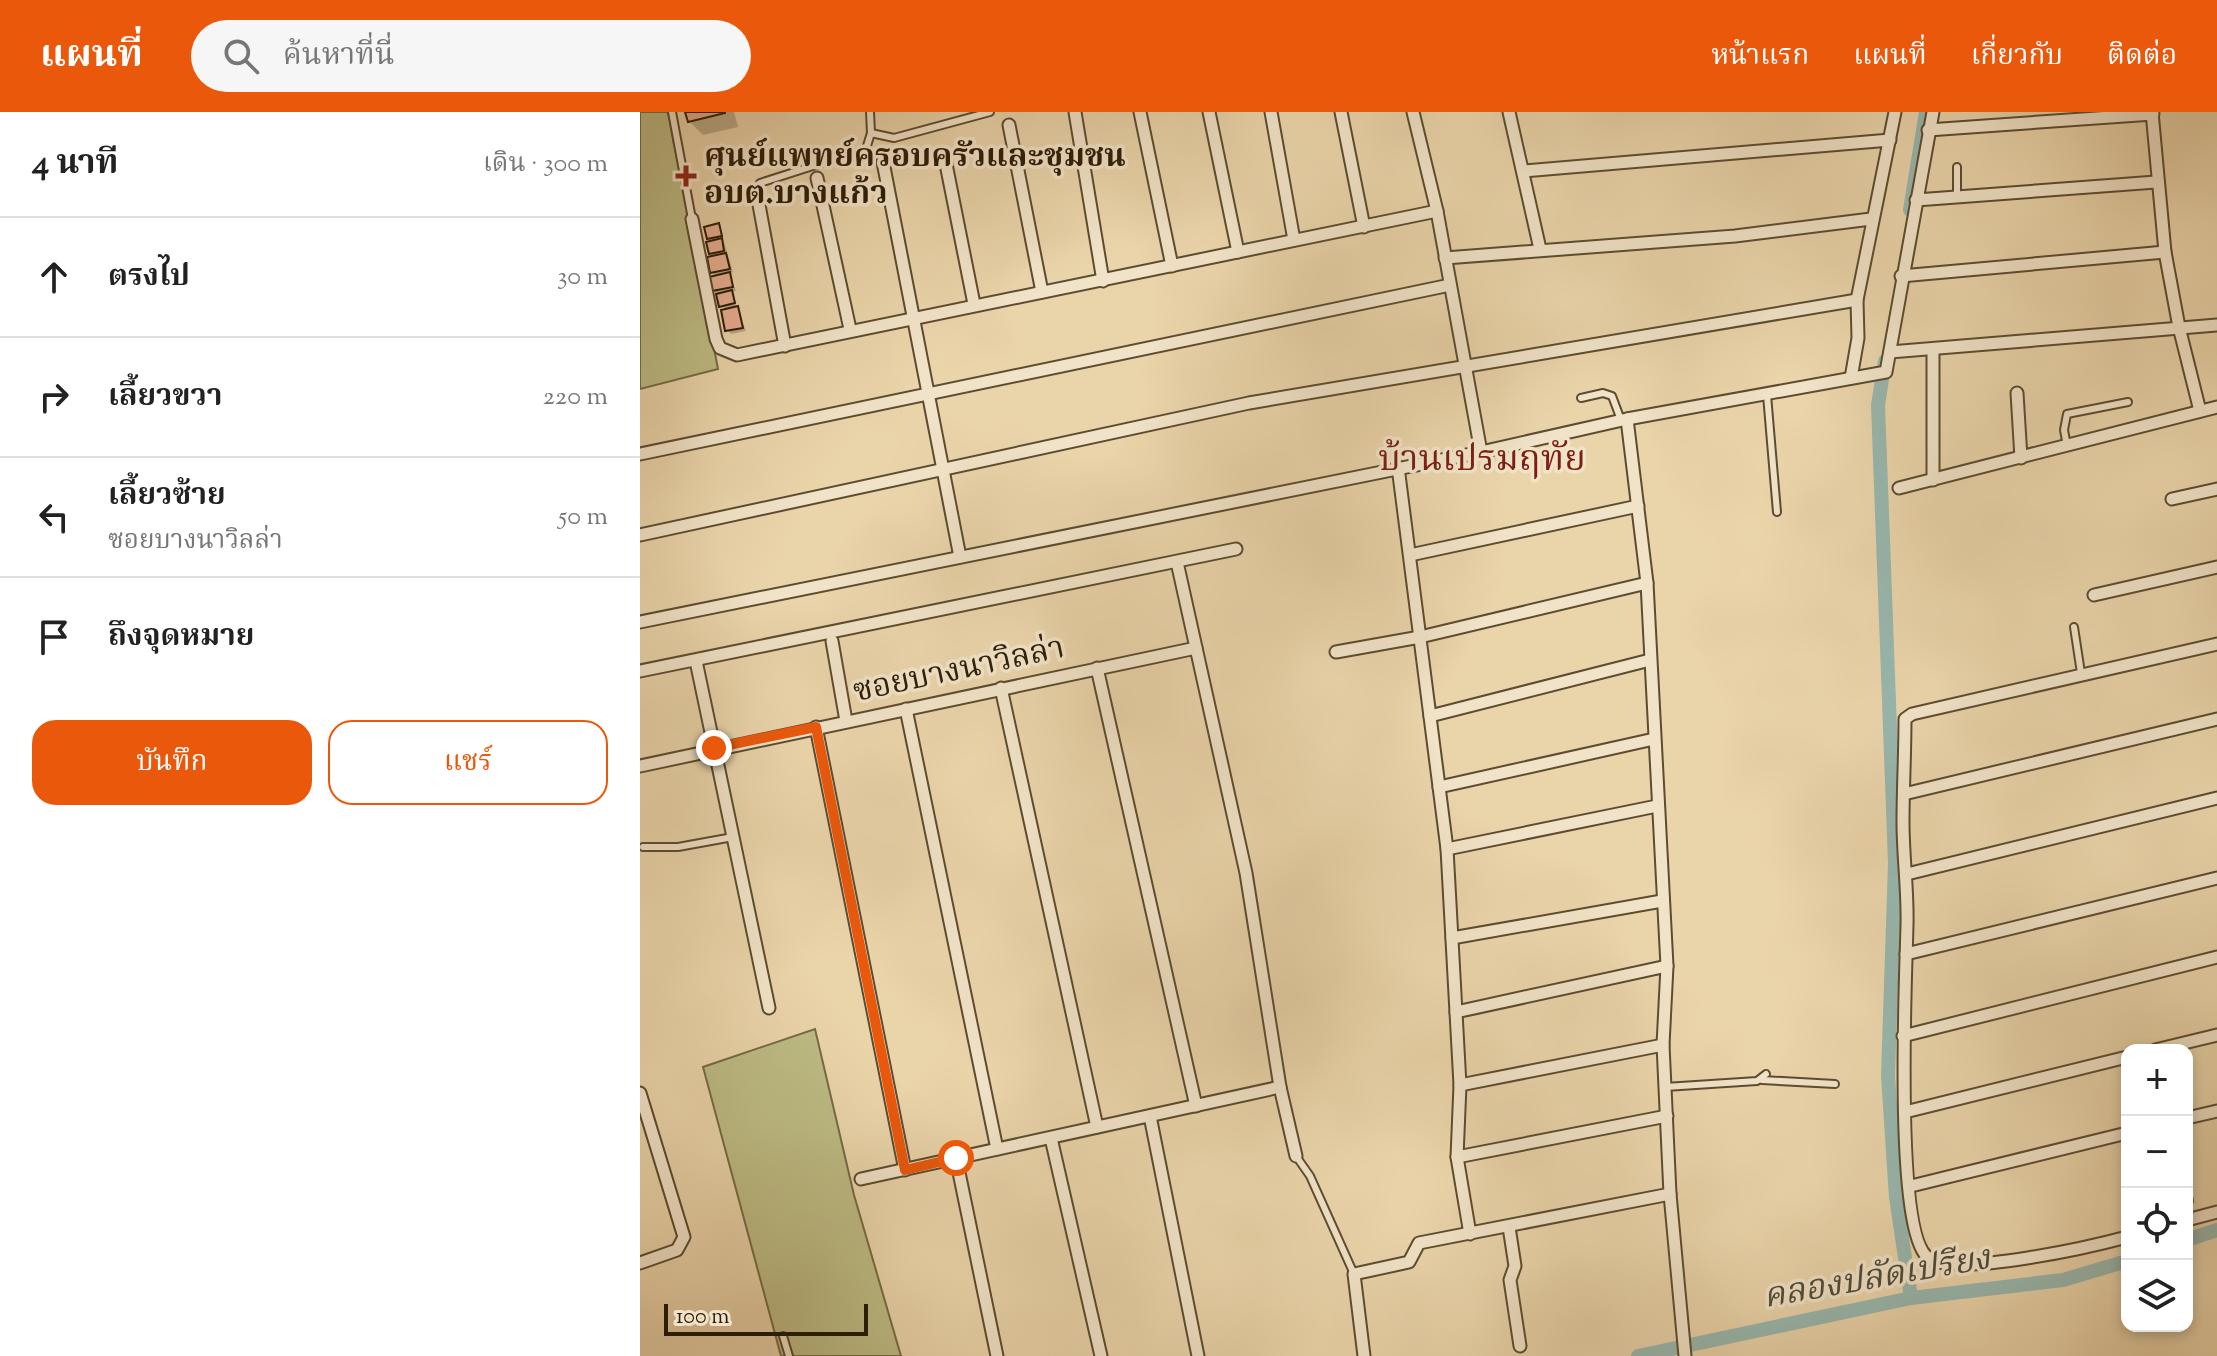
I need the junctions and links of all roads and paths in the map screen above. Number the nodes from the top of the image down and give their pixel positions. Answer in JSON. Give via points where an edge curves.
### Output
{"nodes":[{"id":1,"x":672,"y":112,"type":"edge"},
{"id":2,"x":870,"y":112,"type":"edge"},
{"id":3,"x":990,"y":112,"type":"edge"},
{"id":4,"x":1075,"y":112,"type":"edge"},
{"id":5,"x":1140,"y":112,"type":"edge"},
{"id":6,"x":1209,"y":112,"type":"edge"},
{"id":7,"x":1271,"y":112,"type":"edge"},
{"id":8,"x":1341,"y":112,"type":"edge"},
{"id":9,"x":1413,"y":112,"type":"edge"},
{"id":10,"x":1509,"y":112,"type":"edge"},
{"id":11,"x":1895,"y":112,"type":"edge"},
{"id":12,"x":1933,"y":112,"type":"edge"},
{"id":13,"x":2153,"y":113,"type":"edge"},
{"id":14,"x":1009,"y":125,"type":"dead end"},
{"id":15,"x":1928,"y":130,"type":"junction"},
{"id":16,"x":871,"y":133,"type":"junction"},
{"id":17,"x":1890,"y":140,"type":"junction"},
{"id":18,"x":945,"y":159,"type":"dead end"},
{"id":19,"x":883,"y":162,"type":"dead end"},
{"id":20,"x":1957,"y":167,"type":"dead end"},
{"id":21,"x":1523,"y":171,"type":"junction"},
{"id":22,"x":817,"y":178,"type":"dead end"},
{"id":23,"x":2156,"y":182,"type":"junction"},
{"id":24,"x":758,"y":189,"type":"joint"},
{"id":25,"x":1957,"y":197,"type":"junction"},
{"id":26,"x":1916,"y":200,"type":"junction"},
{"id":27,"x":1437,"y":211,"type":"junction"},
{"id":28,"x":692,"y":219,"type":"joint"},
{"id":29,"x":1871,"y":219,"type":"junction"},
{"id":30,"x":1364,"y":227,"type":"junction"},
{"id":31,"x":1294,"y":240,"type":"junction"},
{"id":32,"x":1540,"y":249,"type":"junction"},
{"id":33,"x":1238,"y":252,"type":"junction"},
{"id":34,"x":2165,"y":252,"type":"junction"},
{"id":35,"x":1445,"y":258,"type":"junction"},
{"id":36,"x":1172,"y":266,"type":"junction"},
{"id":37,"x":1901,"y":276,"type":"junction"},
{"id":38,"x":1103,"y":281,"type":"junction"},
{"id":39,"x":1450,"y":285,"type":"junction"},
{"id":40,"x":1042,"y":292,"type":"junction"},
{"id":41,"x":1857,"y":300,"type":"junction"},
{"id":42,"x":974,"y":304,"type":"junction"},
{"id":43,"x":915,"y":317,"type":"junction"},
{"id":44,"x":2217,"y":325,"type":"edge"},
{"id":45,"x":2179,"y":327,"type":"junction"},
{"id":46,"x":850,"y":329,"type":"junction"},
{"id":47,"x":785,"y":346,"type":"junction"},
{"id":48,"x":1933,"y":350,"type":"junction"},
{"id":49,"x":1890,"y":352,"type":"junction"},
{"id":50,"x":1466,"y":364,"type":"junction"},
{"id":51,"x":1856,"y":376,"type":"junction"},
{"id":52,"x":2017,"y":393,"type":"dead end"},
{"id":53,"x":930,"y":395,"type":"junction"},
{"id":54,"x":1767,"y":395,"type":"junction"},
{"id":55,"x":1581,"y":398,"type":"dead end"},
{"id":56,"x":2128,"y":402,"type":"dead end"},
{"id":57,"x":2217,"y":407,"type":"edge"},
{"id":58,"x":2200,"y":411,"type":"junction"},
{"id":59,"x":1624,"y":420,"type":"junction"},
{"id":60,"x":2067,"y":446,"type":"junction"},
{"id":61,"x":1481,"y":452,"type":"junction"},
{"id":62,"x":640,"y":454,"type":"edge"},
{"id":63,"x":2021,"y":458,"type":"junction"},
{"id":64,"x":1398,"y":467,"type":"junction"},
{"id":65,"x":943,"y":472,"type":"junction"},
{"id":66,"x":1933,"y":480,"type":"junction"},
{"id":67,"x":1899,"y":488,"type":"dead end"},
{"id":68,"x":2217,"y":489,"type":"edge"},
{"id":69,"x":2172,"y":499,"type":"dead end"},
{"id":70,"x":1638,"y":506,"type":"junction"},
{"id":71,"x":1777,"y":512,"type":"dead end"},
{"id":72,"x":640,"y":535,"type":"edge"},
{"id":73,"x":1236,"y":549,"type":"dead end"},
{"id":74,"x":1410,"y":555,"type":"junction"},
{"id":75,"x":960,"y":557,"type":"junction"},
{"id":76,"x":1177,"y":562,"type":"junction"},
{"id":77,"x":2217,"y":567,"type":"edge"},
{"id":78,"x":1647,"y":583,"type":"junction"},
{"id":79,"x":2094,"y":595,"type":"dead end"},
{"id":80,"x":640,"y":622,"type":"edge"},
{"id":81,"x":2074,"y":627,"type":"dead end"},
{"id":82,"x":1420,"y":637,"type":"junction"},
{"id":83,"x":832,"y":641,"type":"dead end"},
{"id":84,"x":2217,"y":644,"type":"edge"},
{"id":85,"x":1196,"y":648,"type":"junction"},
{"id":86,"x":1336,"y":652,"type":"dead end"},
{"id":87,"x":1650,"y":660,"type":"junction"},
{"id":88,"x":696,"y":661,"type":"junction"},
{"id":89,"x":1097,"y":668,"type":"junction"},
{"id":90,"x":640,"y":671,"type":"edge"},
{"id":91,"x":2081,"y":673,"type":"junction"},
{"id":92,"x":1001,"y":688,"type":"junction"},
{"id":93,"x":906,"y":709,"type":"junction"},
{"id":94,"x":1430,"y":716,"type":"junction"},
{"id":95,"x":2217,"y":719,"type":"edge"},
{"id":96,"x":846,"y":721,"type":"junction"},
{"id":97,"x":816,"y":727,"type":"junction"},
{"id":98,"x":1654,"y":739,"type":"junction"},
{"id":99,"x":714,"y":748,"type":"junction"},
{"id":100,"x":640,"y":766,"type":"edge"},
{"id":101,"x":1439,"y":787,"type":"junction"},
{"id":102,"x":1904,"y":794,"type":"junction"},
{"id":103,"x":2217,"y":798,"type":"edge"},
{"id":104,"x":1657,"y":806,"type":"junction"},
{"id":105,"x":733,"y":837,"type":"junction"},
{"id":106,"x":643,"y":847,"type":"dead end"},
{"id":107,"x":1447,"y":849,"type":"junction"},
{"id":108,"x":1907,"y":874,"type":"junction"},
{"id":109,"x":2217,"y":878,"type":"edge"},
{"id":110,"x":1662,"y":901,"type":"junction"},
{"id":111,"x":1452,"y":938,"type":"junction"},
{"id":112,"x":1906,"y":954,"type":"junction"},
{"id":113,"x":2217,"y":957,"type":"edge"},
{"id":114,"x":1667,"y":966,"type":"junction"},
{"id":115,"x":769,"y":1008,"type":"dead end"},
{"id":116,"x":1456,"y":1012,"type":"junction"},
{"id":117,"x":2217,"y":1035,"type":"edge"},
{"id":118,"x":1903,"y":1036,"type":"junction"},
{"id":119,"x":2180,"y":1044,"type":"edge"},
{"id":120,"x":1663,"y":1045,"type":"junction"},
{"id":121,"x":2121,"y":1058,"type":"edge"},
{"id":122,"x":1835,"y":1084,"type":"dead end"},
{"id":123,"x":1460,"y":1085,"type":"junction"},
{"id":124,"x":1280,"y":1087,"type":"junction"},
{"id":125,"x":1665,"y":1087,"type":"junction"},
{"id":126,"x":640,"y":1093,"type":"edge"},
{"id":127,"x":1196,"y":1106,"type":"junction"},
{"id":128,"x":2217,"y":1111,"type":"edge"},
{"id":129,"x":1905,"y":1112,"type":"junction"},
{"id":130,"x":1150,"y":1116,"type":"junction"},
{"id":131,"x":1667,"y":1116,"type":"junction"},
{"id":132,"x":2193,"y":1117,"type":"edge"},
{"id":133,"x":1097,"y":1127,"type":"junction"},
{"id":134,"x":2121,"y":1134,"type":"edge"},
{"id":135,"x":1051,"y":1138,"type":"junction"},
{"id":136,"x":997,"y":1149,"type":"junction"},
{"id":137,"x":1296,"y":1156,"type":"joint"},
{"id":138,"x":1457,"y":1157,"type":"junction"},
{"id":139,"x":956,"y":1158,"type":"junction"},
{"id":140,"x":905,"y":1170,"type":"junction"},
{"id":141,"x":861,"y":1179,"type":"dead end"},
{"id":142,"x":1911,"y":1186,"type":"junction"},
{"id":143,"x":1670,"y":1194,"type":"junction"},
{"id":144,"x":2217,"y":1212,"type":"edge"},
{"id":145,"x":2193,"y":1218,"type":"edge"},
{"id":146,"x":1509,"y":1227,"type":"junction"},
{"id":147,"x":1470,"y":1234,"type":"junction"},
{"id":148,"x":2121,"y":1238,"type":"edge"},
{"id":149,"x":640,"y":1263,"type":"edge"},
{"id":150,"x":1354,"y":1274,"type":"junction"},
{"id":151,"x":783,"y":1336,"type":"dead end"},
{"id":152,"x":1520,"y":1346,"type":"dead end"},
{"id":153,"x":789,"y":1356,"type":"edge"},
{"id":154,"x":997,"y":1356,"type":"edge"},
{"id":155,"x":1101,"y":1356,"type":"edge"},
{"id":156,"x":1198,"y":1356,"type":"edge"},
{"id":157,"x":1364,"y":1356,"type":"edge"},
{"id":158,"x":1685,"y":1356,"type":"edge"}],
"edges":[{"from":1,"to":28,"type":"lane"},
{"from":2,"to":16,"type":"lane"},
{"from":3,"to":16,"type":"lane","via":[[894,138]]},
{"from":4,"to":38,"type":"street"},
{"from":5,"to":36,"type":"street"},
{"from":6,"to":33,"type":"street"},
{"from":7,"to":31,"type":"street"},
{"from":8,"to":30,"type":"street"},
{"from":9,"to":27,"type":"street"},
{"from":10,"to":21,"type":"street"},
{"from":11,"to":17,"type":"street"},
{"from":12,"to":15,"type":"street"},
{"from":13,"to":15,"type":"street"},
{"from":13,"to":23,"type":"street"},
{"from":14,"to":40,"type":"street"},
{"from":15,"to":26,"type":"street"},
{"from":16,"to":24,"type":"lane","via":[[866,149]]},
{"from":17,"to":21,"type":"street"},
{"from":17,"to":29,"type":"street"},
{"from":18,"to":42,"type":"street"},
{"from":19,"to":43,"type":"street"},
{"from":20,"to":25,"type":"lane"},
{"from":21,"to":32,"type":"street"},
{"from":22,"to":46,"type":"street"},
{"from":23,"to":25,"type":"street"},
{"from":23,"to":34,"type":"street"},
{"from":24,"to":47,"type":"street"},
{"from":25,"to":26,"type":"street"},
{"from":26,"to":37,"type":"street"},
{"from":27,"to":30,"type":"street"},
{"from":27,"to":35,"type":"street"},
{"from":28,"to":47,"type":"street","via":[[720,348],[737,355]]},
{"from":29,"to":32,"type":"street","via":[[1735,236]]},
{"from":29,"to":41,"type":"street"},
{"from":30,"to":31,"type":"street"},
{"from":31,"to":33,"type":"street"},
{"from":32,"to":35,"type":"street"},
{"from":33,"to":36,"type":"street"},
{"from":34,"to":37,"type":"street"},
{"from":34,"to":45,"type":"street"},
{"from":35,"to":39,"type":"street"},
{"from":36,"to":38,"type":"street"},
{"from":37,"to":49,"type":"street"},
{"from":38,"to":40,"type":"street"},
{"from":39,"to":50,"type":"street"},
{"from":39,"to":53,"type":"street"},
{"from":40,"to":42,"type":"street"},
{"from":41,"to":50,"type":"street"},
{"from":41,"to":51,"type":"street"},
{"from":42,"to":43,"type":"street"},
{"from":43,"to":46,"type":"street"},
{"from":43,"to":53,"type":"street"},
{"from":44,"to":45,"type":"street"},
{"from":45,"to":48,"type":"street"},
{"from":45,"to":58,"type":"street"},
{"from":46,"to":47,"type":"street"},
{"from":48,"to":49,"type":"street"},
{"from":48,"to":66,"type":"street"},
{"from":49,"to":51,"type":"street","via":[[1886,372]]},
{"from":50,"to":61,"type":"street"},
{"from":50,"to":65,"type":"street","via":[[1249,403]]},
{"from":51,"to":54,"type":"street"},
{"from":52,"to":63,"type":"street"},
{"from":53,"to":62,"type":"street"},
{"from":53,"to":65,"type":"street"},
{"from":54,"to":59,"type":"street"},
{"from":54,"to":71,"type":"lane"},
{"from":55,"to":59,"type":"lane","via":[[1612,396]]},
{"from":56,"to":60,"type":"lane","via":[[2067,414]]},
{"from":57,"to":58,"type":"street"},
{"from":58,"to":60,"type":"street"},
{"from":59,"to":61,"type":"street"},
{"from":59,"to":70,"type":"street"},
{"from":60,"to":63,"type":"street"},
{"from":61,"to":64,"type":"street"},
{"from":63,"to":66,"type":"street"},
{"from":64,"to":74,"type":"street"},
{"from":64,"to":75,"type":"street"},
{"from":65,"to":72,"type":"street"},
{"from":65,"to":75,"type":"street"},
{"from":66,"to":67,"type":"street"},
{"from":68,"to":69,"type":"street"},
{"from":70,"to":74,"type":"street"},
{"from":70,"to":78,"type":"street"},
{"from":73,"to":76,"type":"street"},
{"from":74,"to":82,"type":"street"},
{"from":75,"to":80,"type":"street"},
{"from":76,"to":85,"type":"street"},
{"from":76,"to":88,"type":"street"},
{"from":77,"to":79,"type":"street"},
{"from":78,"to":82,"type":"street"},
{"from":78,"to":87,"type":"street"},
{"from":81,"to":91,"type":"lane"},
{"from":82,"to":86,"type":"street"},
{"from":82,"to":94,"type":"street"},
{"from":83,"to":96,"type":"street"},
{"from":84,"to":91,"type":"street"},
{"from":85,"to":89,"type":"street","name":"ซอยบางนาวิลล่า"},
{"from":85,"to":124,"type":"street","via":[[1246,873]]},
{"from":87,"to":94,"type":"street"},
{"from":87,"to":98,"type":"street"},
{"from":88,"to":90,"type":"street"},
{"from":88,"to":99,"type":"street"},
{"from":89,"to":92,"type":"street","name":"ซอยบางนาวิลล่า"},
{"from":89,"to":127,"type":"street"},
{"from":91,"to":102,"type":"street","via":[[1908,716]]},
{"from":92,"to":93,"type":"street","name":"ซอยบางนาวิลล่า"},
{"from":92,"to":133,"type":"street"},
{"from":93,"to":96,"type":"street","name":"ซอยบางนาวิลล่า"},
{"from":93,"to":136,"type":"street"},
{"from":94,"to":101,"type":"street"},
{"from":95,"to":102,"type":"street"},
{"from":96,"to":97,"type":"street","name":"ซอยบางนาวิลล่า"},
{"from":97,"to":99,"type":"street","name":"ซอยบางนาวิลล่า"},
{"from":97,"to":140,"type":"street"},
{"from":98,"to":101,"type":"street"},
{"from":98,"to":104,"type":"street"},
{"from":99,"to":100,"type":"street","name":"ซอยบางนาวิลล่า"},
{"from":99,"to":105,"type":"street"},
{"from":101,"to":107,"type":"street"},
{"from":102,"to":108,"type":"street"},
{"from":103,"to":108,"type":"street"},
{"from":104,"to":107,"type":"street"},
{"from":104,"to":110,"type":"street"},
{"from":105,"to":106,"type":"lane"},
{"from":105,"to":115,"type":"street"},
{"from":107,"to":111,"type":"street"},
{"from":108,"to":112,"type":"street"},
{"from":109,"to":112,"type":"street"},
{"from":110,"to":111,"type":"street"},
{"from":110,"to":114,"type":"street"},
{"from":111,"to":116,"type":"street"},
{"from":112,"to":118,"type":"street"},
{"from":113,"to":118,"type":"street"},
{"from":114,"to":116,"type":"street"},
{"from":114,"to":120,"type":"street"},
{"from":116,"to":123,"type":"street"},
{"from":117,"to":119,"type":"street"},
{"from":118,"to":129,"type":"street"},
{"from":120,"to":123,"type":"street"},
{"from":120,"to":125,"type":"street"},
{"from":121,"to":129,"type":"street"},
{"from":122,"to":125,"type":"lane","via":[[1764,1077]]},
{"from":123,"to":138,"type":"street"},
{"from":124,"to":127,"type":"street"},
{"from":124,"to":137,"type":"street"},
{"from":125,"to":131,"type":"street"},
{"from":126,"to":149,"type":"street","via":[[684,1237],[677,1250]]},
{"from":127,"to":130,"type":"street"},
{"from":128,"to":132,"type":"street"},
{"from":129,"to":142,"type":"street"},
{"from":130,"to":133,"type":"street"},
{"from":130,"to":156,"type":"street"},
{"from":131,"to":138,"type":"street"},
{"from":131,"to":143,"type":"street"},
{"from":133,"to":135,"type":"street"},
{"from":134,"to":142,"type":"street"},
{"from":135,"to":136,"type":"street"},
{"from":135,"to":155,"type":"street"},
{"from":136,"to":139,"type":"street"},
{"from":137,"to":150,"type":"lane"},
{"from":138,"to":147,"type":"street"},
{"from":139,"to":140,"type":"street"},
{"from":139,"to":154,"type":"street"},
{"from":140,"to":141,"type":"street"},
{"from":142,"to":148,"type":"street","via":[[1917,1244],[1930,1259],[1942,1262],[2000,1262]]},
{"from":143,"to":146,"type":"street"},
{"from":143,"to":158,"type":"street"},
{"from":144,"to":145,"type":"street"},
{"from":146,"to":147,"type":"street"},
{"from":146,"to":152,"type":"street"},
{"from":147,"to":150,"type":"street","via":[[1419,1243],[1409,1262]]},
{"from":150,"to":157,"type":"street"},
{"from":151,"to":153,"type":"lane"}]}
